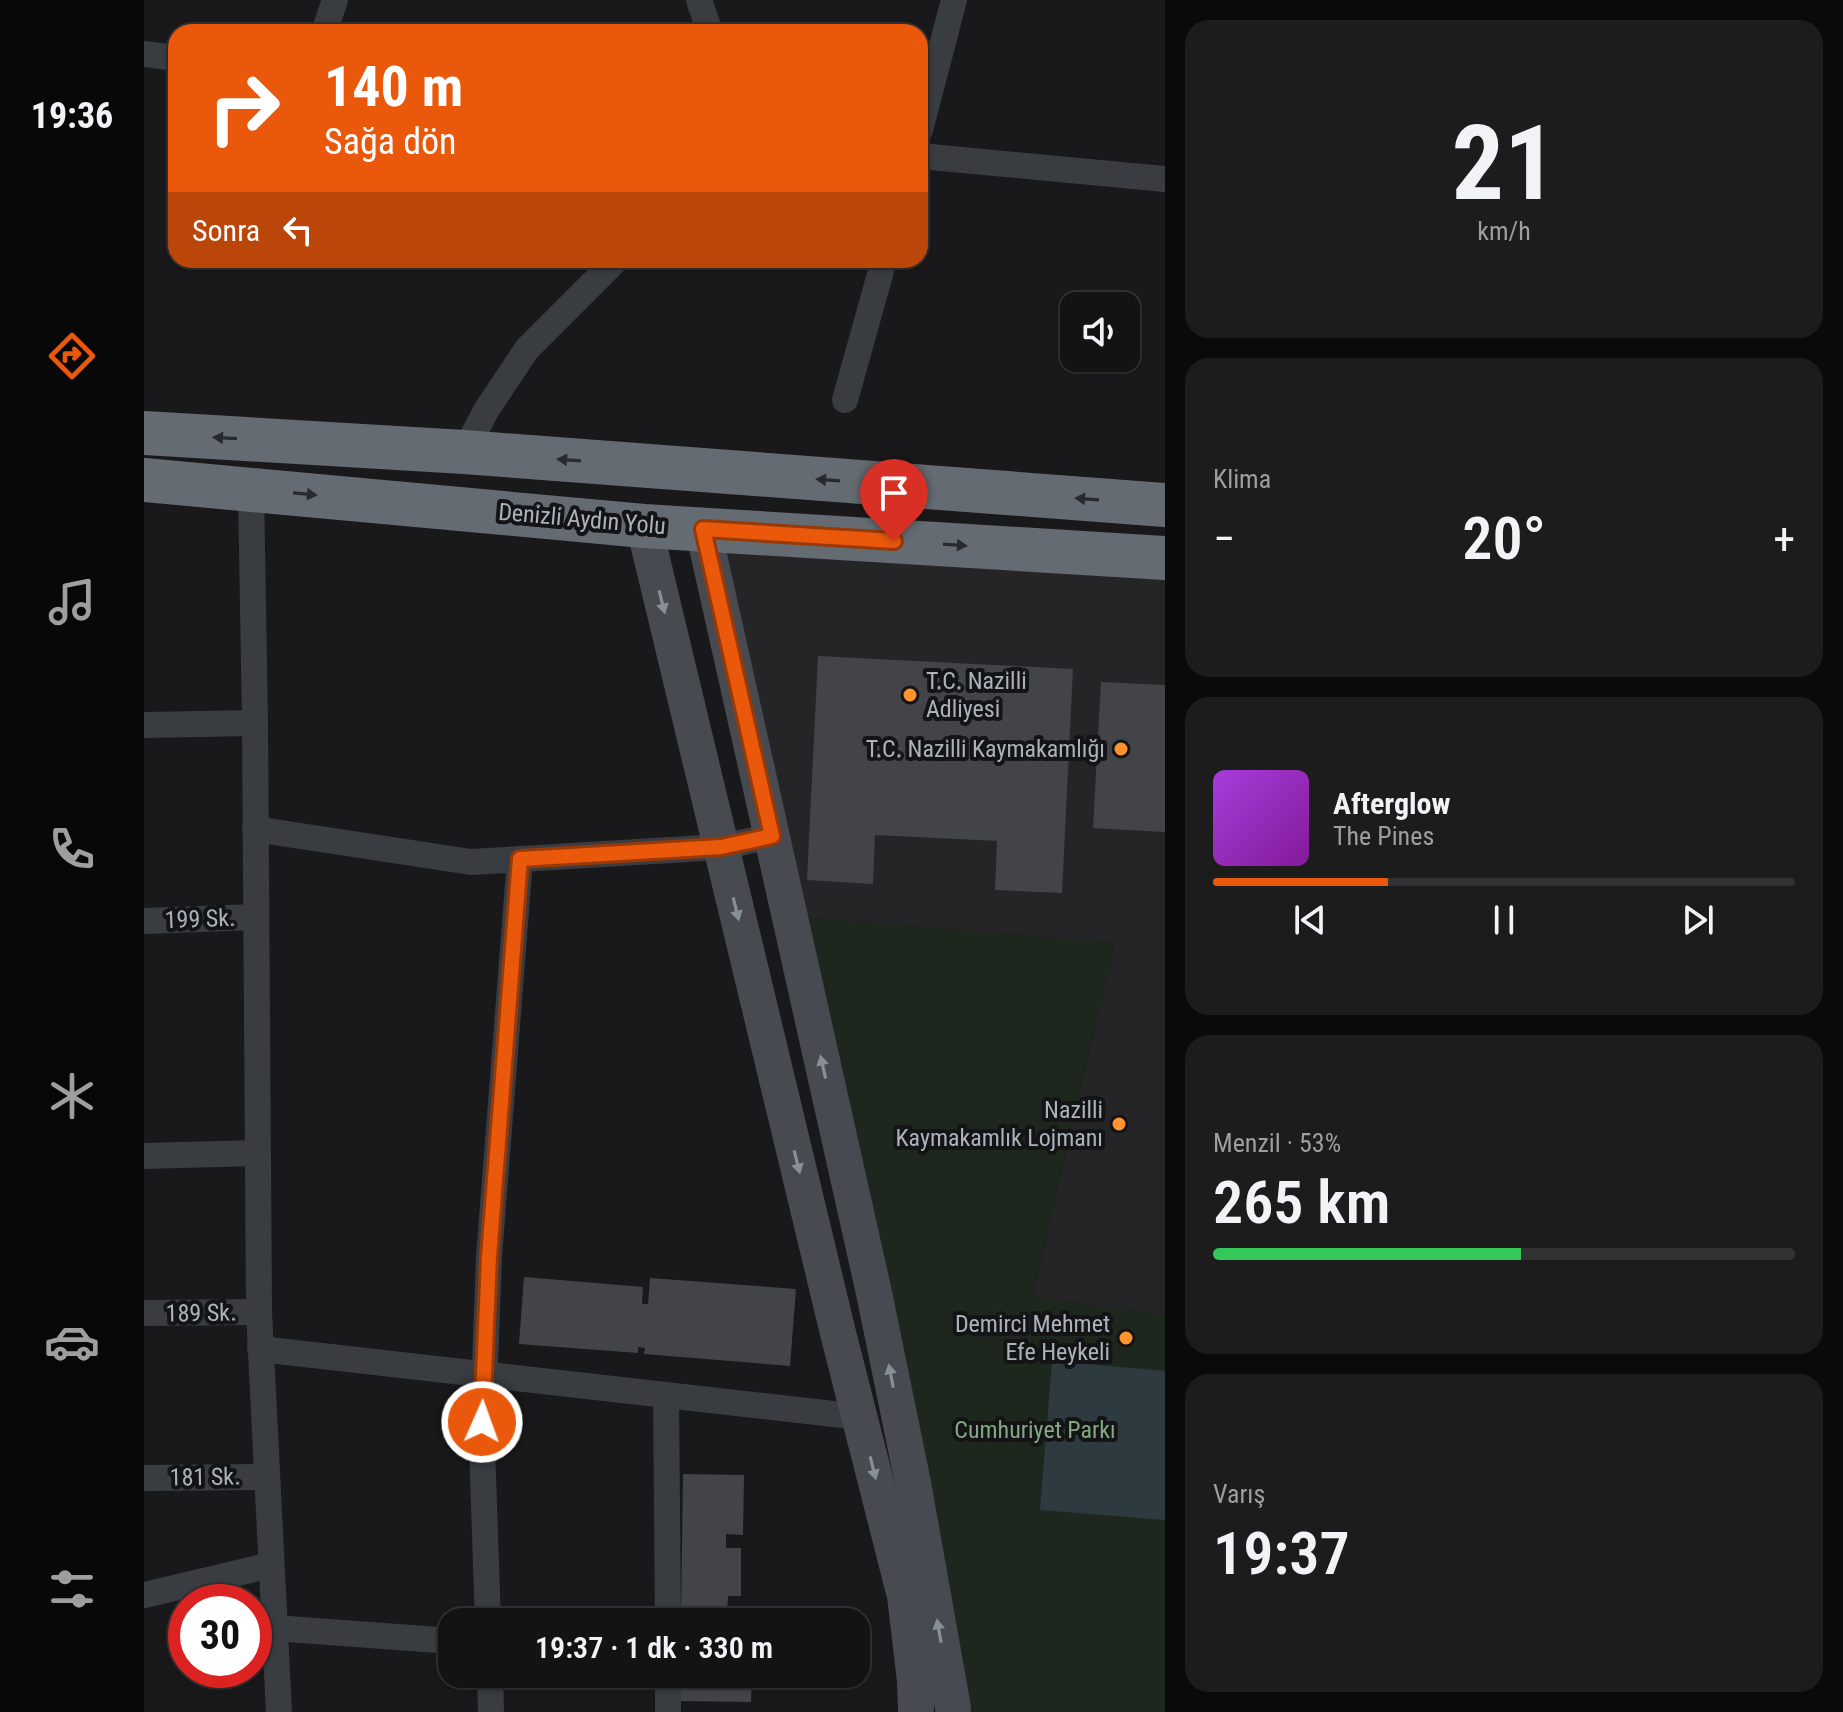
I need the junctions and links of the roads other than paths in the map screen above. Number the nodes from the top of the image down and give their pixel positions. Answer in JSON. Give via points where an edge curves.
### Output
{"nodes":[{"id":1,"x":335,"y":0,"type":"edge"},
{"id":2,"x":699,"y":0,"type":"edge"},
{"id":3,"x":954,"y":0,"type":"edge"},
{"id":4,"x":327,"y":24,"type":"edge"},
{"id":5,"x":707,"y":24,"type":"edge"},
{"id":6,"x":144,"y":54,"type":"edge"},
{"id":7,"x":168,"y":57,"type":"edge"},
{"id":8,"x":928,"y":99,"type":"edge"},
{"id":9,"x":928,"y":157,"type":"edge"},
{"id":10,"x":1165,"y":179,"type":"edge"},
{"id":11,"x":608,"y":268,"type":"edge"},
{"id":12,"x":882,"y":268,"type":"edge"},
{"id":13,"x":845,"y":400,"type":"dead end"},
{"id":14,"x":144,"y":433,"type":"edge"},
{"id":15,"x":464,"y":452,"type":"junction"},
{"id":16,"x":144,"y":480,"type":"edge"},
{"id":17,"x":251,"y":489,"type":"junction"},
{"id":18,"x":1165,"y":505,"type":"edge"},
{"id":19,"x":644,"y":526,"type":"junction"},
{"id":20,"x":703,"y":529,"type":"junction"},
{"id":21,"x":1165,"y":558,"type":"edge"},
{"id":22,"x":255,"y":723,"type":"junction"},
{"id":23,"x":144,"y":725,"type":"edge"},
{"id":24,"x":255,"y":829,"type":"junction"},
{"id":25,"x":772,"y":836,"type":"junction"},
{"id":26,"x":721,"y":847,"type":"junction"},
{"id":27,"x":520,"y":859,"type":"junction"},
{"id":28,"x":256,"y":917,"type":"junction"},
{"id":29,"x":144,"y":921,"type":"edge"},
{"id":30,"x":257,"y":1153,"type":"junction"},
{"id":31,"x":144,"y":1156,"type":"edge"},
{"id":32,"x":259,"y":1312,"type":"junction"},
{"id":33,"x":144,"y":1313,"type":"edge"},
{"id":34,"x":260,"y":1349,"type":"junction"},
{"id":35,"x":484,"y":1375,"type":"junction"},
{"id":36,"x":666,"y":1395,"type":"junction"},
{"id":37,"x":860,"y":1417,"type":"junction"},
{"id":38,"x":267,"y":1477,"type":"junction"},
{"id":39,"x":144,"y":1478,"type":"edge"},
{"id":40,"x":271,"y":1565,"type":"junction"},
{"id":41,"x":144,"y":1595,"type":"edge"},
{"id":42,"x":488,"y":1608,"type":"edge"},
{"id":43,"x":668,"y":1608,"type":"edge"},
{"id":44,"x":274,"y":1628,"type":"junction"},
{"id":45,"x":438,"y":1640,"type":"edge"},
{"id":46,"x":490,"y":1688,"type":"edge"},
{"id":47,"x":668,"y":1688,"type":"edge"},
{"id":48,"x":913,"y":1710,"type":"edge"},
{"id":49,"x":955,"y":1710,"type":"edge"},
{"id":50,"x":279,"y":1712,"type":"edge"},
{"id":51,"x":491,"y":1712,"type":"edge"},
{"id":52,"x":668,"y":1712,"type":"edge"}],
"edges":[{"from":1,"to":4,"type":"street"},
{"from":2,"to":5,"type":"street"},
{"from":3,"to":8,"type":"street"},
{"from":6,"to":7,"type":"street"},
{"from":9,"to":10,"type":"street"},
{"from":11,"to":15,"type":"street","via":[[527,349]]},
{"from":12,"to":13,"type":"street"},
{"from":15,"to":14,"type":"highway","one_way":true},
{"from":18,"to":15,"type":"highway","one_way":true},
{"from":16,"to":17,"type":"highway","name":"Denizli Aydın Yolu"},
{"from":17,"to":19,"type":"highway","name":"Denizli Aydın Yolu","one_way":true},
{"from":17,"to":22,"type":"street"},
{"from":19,"to":20,"type":"highway","name":"Denizli Aydın Yolu"},
{"from":19,"to":26,"type":"main road","one_way":true},
{"from":20,"to":21,"type":"highway","name":"Denizli Aydın Yolu","one_way":true},
{"from":20,"to":25,"type":"main road"},
{"from":22,"to":23,"type":"street"},
{"from":22,"to":24,"type":"street"},
{"from":24,"to":27,"type":"street","via":[[471,862]]},
{"from":24,"to":28,"type":"street"},
{"from":25,"to":26,"type":"street"},
{"from":49,"to":25,"type":"main road","one_way":true,"via":[[874,1293]]},
{"from":26,"to":27,"type":"street"},
{"from":26,"to":37,"type":"main road","one_way":true},
{"from":27,"to":35,"type":"street"},
{"from":28,"to":29,"type":"street","name":"199 Sk."},
{"from":28,"to":30,"type":"street"},
{"from":30,"to":31,"type":"street"},
{"from":30,"to":32,"type":"street"},
{"from":32,"to":33,"type":"street","name":"189 Sk."},
{"from":32,"to":34,"type":"street"},
{"from":34,"to":35,"type":"street"},
{"from":34,"to":38,"type":"street"},
{"from":35,"to":36,"type":"street"},
{"from":35,"to":42,"type":"street"},
{"from":36,"to":37,"type":"street"},
{"from":36,"to":43,"type":"street"},
{"from":37,"to":48,"type":"main road","one_way":true,"via":[[905,1596],[915,1681]]},
{"from":38,"to":39,"type":"street","name":"181 Sk."},
{"from":38,"to":40,"type":"street"},
{"from":40,"to":41,"type":"street"},
{"from":40,"to":44,"type":"street"},
{"from":44,"to":45,"type":"street"},
{"from":44,"to":50,"type":"street"},
{"from":46,"to":51,"type":"street"},
{"from":47,"to":52,"type":"street"},
{"from":48,"to":49,"type":"main road","via":[[928,1703]]}]}
